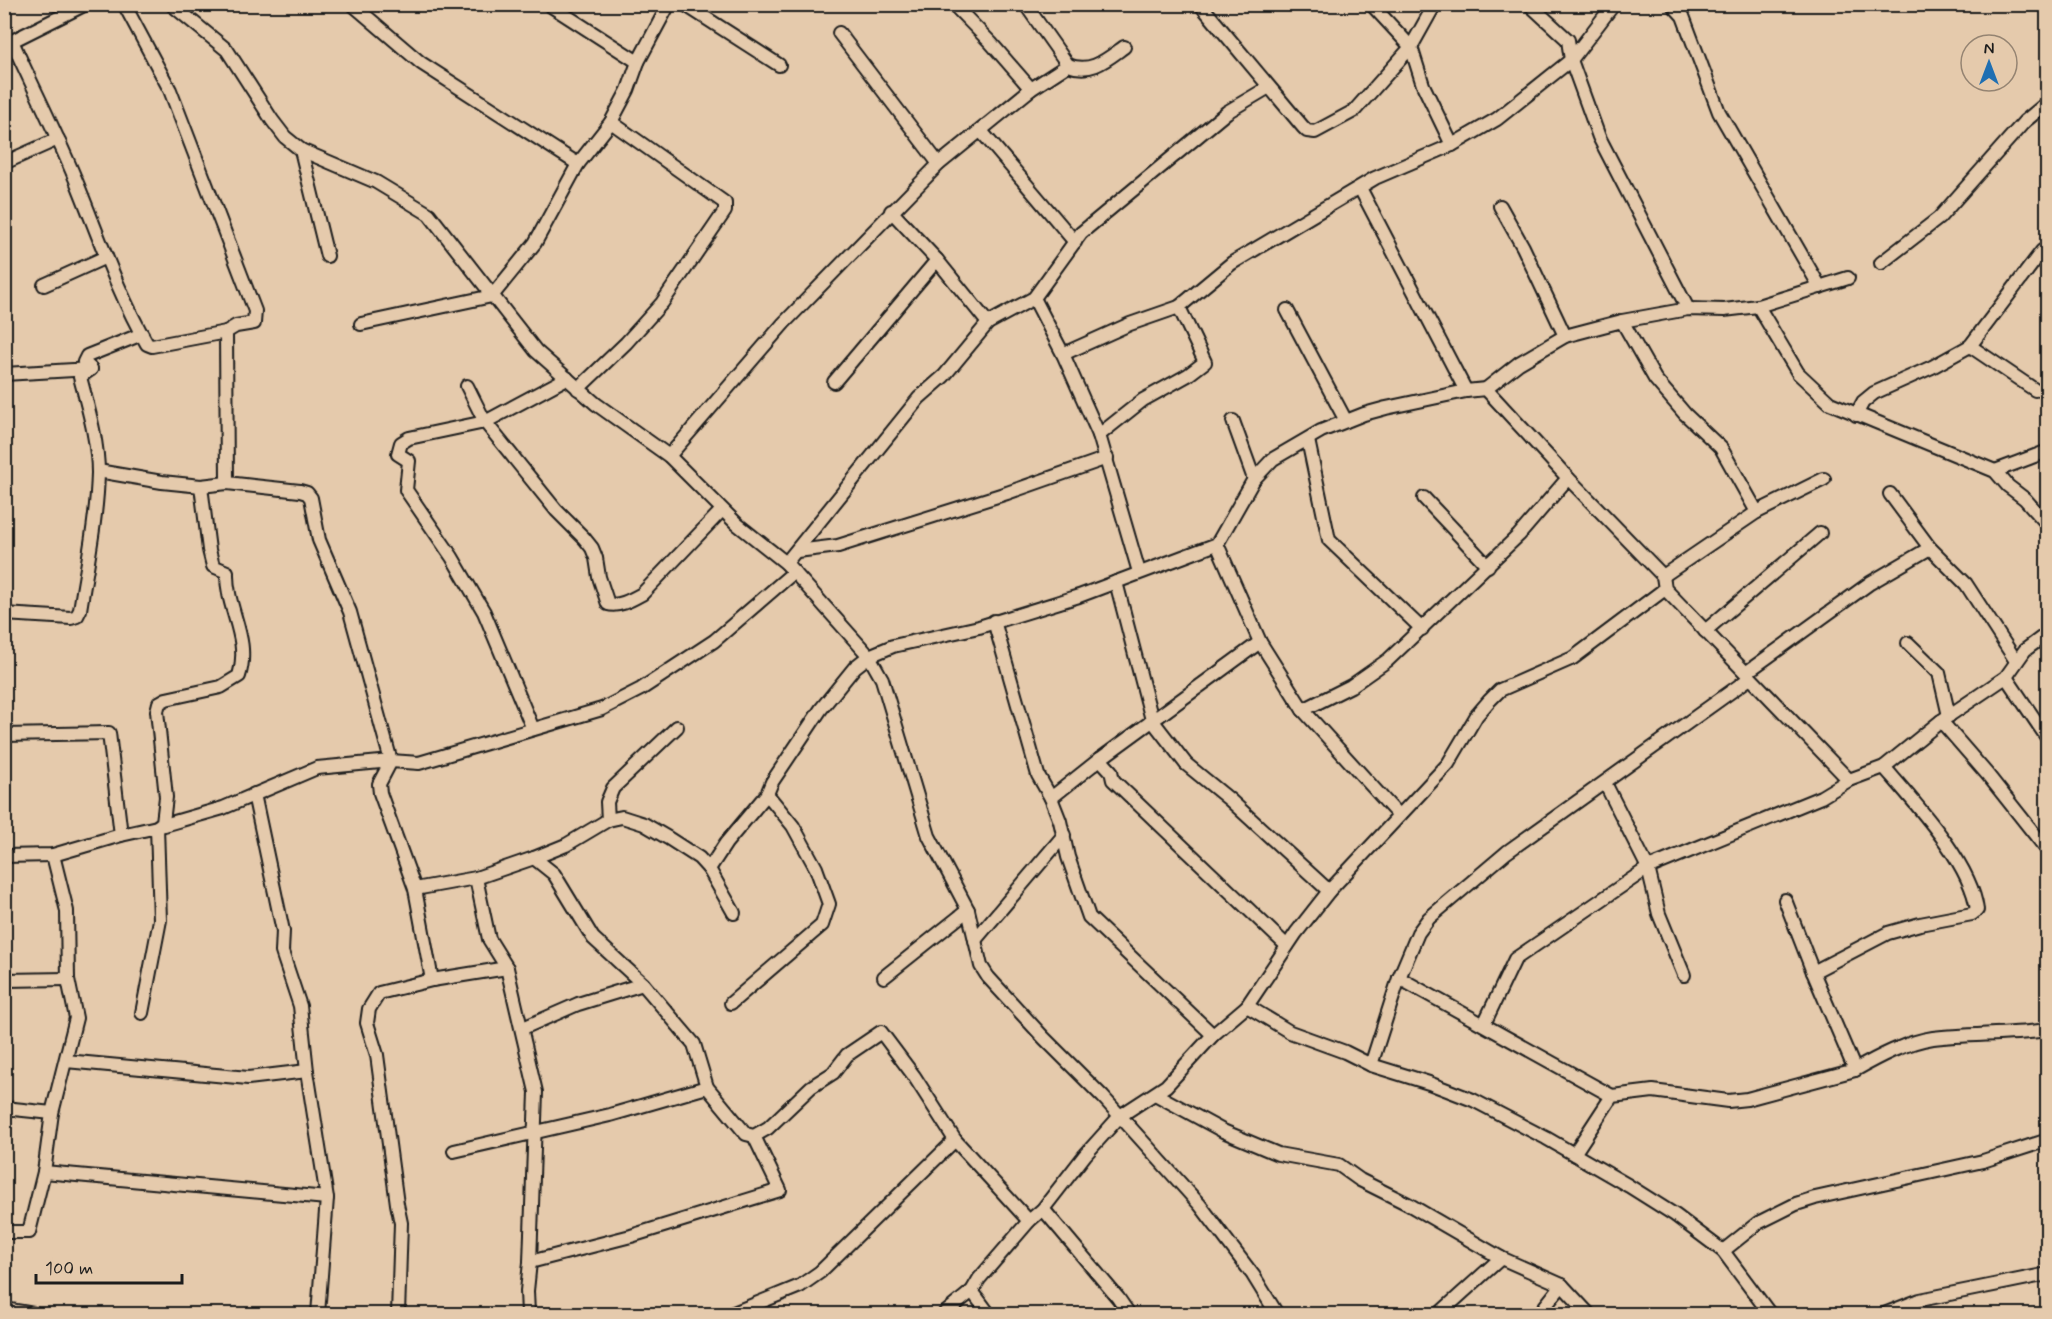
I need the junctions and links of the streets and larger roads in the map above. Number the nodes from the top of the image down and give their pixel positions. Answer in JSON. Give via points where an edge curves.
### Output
{"nodes":[{"id":1,"x":86,"y":4,"type":"edge"},
{"id":2,"x":124,"y":4,"type":"edge"},
{"id":3,"x":171,"y":4,"type":"edge"},
{"id":4,"x":352,"y":4,"type":"edge"},
{"id":5,"x":548,"y":4,"type":"edge"},
{"id":6,"x":669,"y":4,"type":"edge"},
{"id":7,"x":684,"y":4,"type":"edge"},
{"id":8,"x":953,"y":4,"type":"edge"},
{"id":9,"x":1025,"y":4,"type":"edge"},
{"id":10,"x":1200,"y":4,"type":"edge"},
{"id":11,"x":1371,"y":4,"type":"edge"},
{"id":12,"x":1435,"y":4,"type":"edge"},
{"id":13,"x":1529,"y":4,"type":"edge"},
{"id":14,"x":1614,"y":4,"type":"edge"},
{"id":15,"x":1672,"y":4,"type":"edge"},
{"id":16,"x":839,"y":33,"type":"dead end"},
{"id":17,"x":8,"y":43,"type":"edge"},
{"id":18,"x":1124,"y":47,"type":"dead end"},
{"id":19,"x":1411,"y":47,"type":"junction"},
{"id":20,"x":1570,"y":60,"type":"junction"},
{"id":21,"x":638,"y":62,"type":"junction"},
{"id":22,"x":779,"y":65,"type":"dead end"},
{"id":23,"x":1068,"y":65,"type":"junction"},
{"id":24,"x":1269,"y":87,"type":"junction"},
{"id":25,"x":1031,"y":89,"type":"junction"},
{"id":26,"x":2048,"y":102,"type":"edge"},
{"id":27,"x":611,"y":122,"type":"junction"},
{"id":28,"x":981,"y":130,"type":"junction"},
{"id":29,"x":58,"y":139,"type":"junction"},
{"id":30,"x":1452,"y":145,"type":"junction"},
{"id":31,"x":301,"y":150,"type":"junction"},
{"id":32,"x":4,"y":163,"type":"edge"},
{"id":33,"x":578,"y":164,"type":"junction"},
{"id":34,"x":939,"y":164,"type":"junction"},
{"id":35,"x":1360,"y":188,"type":"junction"},
{"id":36,"x":1500,"y":206,"type":"dead end"},
{"id":37,"x":891,"y":211,"type":"junction"},
{"id":38,"x":1075,"y":242,"type":"junction"},
{"id":39,"x":2042,"y":251,"type":"dead end"},
{"id":40,"x":327,"y":256,"type":"dead end"},
{"id":41,"x":106,"y":257,"type":"junction"},
{"id":42,"x":937,"y":260,"type":"junction"},
{"id":43,"x":1881,"y":263,"type":"dead end"},
{"id":44,"x":1848,"y":278,"type":"dead end"},
{"id":45,"x":44,"y":285,"type":"dead end"},
{"id":46,"x":1820,"y":287,"type":"junction"},
{"id":47,"x":492,"y":296,"type":"junction"},
{"id":48,"x":1035,"y":298,"type":"junction"},
{"id":49,"x":1758,"y":306,"type":"junction"},
{"id":50,"x":1179,"y":308,"type":"junction"},
{"id":51,"x":1688,"y":309,"type":"junction"},
{"id":52,"x":1287,"y":310,"type":"dead end"},
{"id":53,"x":1622,"y":321,"type":"junction"},
{"id":54,"x":988,"y":323,"type":"junction"},
{"id":55,"x":361,"y":324,"type":"dead end"},
{"id":56,"x":226,"y":332,"type":"junction"},
{"id":57,"x":142,"y":334,"type":"junction"},
{"id":58,"x":1565,"y":336,"type":"junction"},
{"id":59,"x":1970,"y":346,"type":"junction"},
{"id":60,"x":1063,"y":354,"type":"junction"},
{"id":61,"x":91,"y":369,"type":"junction"},
{"id":62,"x":4,"y":374,"type":"edge"},
{"id":63,"x":567,"y":378,"type":"junction"},
{"id":64,"x":834,"y":382,"type":"dead end"},
{"id":65,"x":467,"y":386,"type":"dead end"},
{"id":66,"x":578,"y":389,"type":"junction"},
{"id":67,"x":1486,"y":389,"type":"junction"},
{"id":68,"x":2035,"y":390,"type":"dead end"},
{"id":69,"x":1466,"y":391,"type":"junction"},
{"id":70,"x":1856,"y":415,"type":"junction"},
{"id":71,"x":1233,"y":421,"type":"dead end"},
{"id":72,"x":1346,"y":421,"type":"junction"},
{"id":73,"x":485,"y":422,"type":"junction"},
{"id":74,"x":1099,"y":435,"type":"junction"},
{"id":75,"x":1308,"y":440,"type":"junction"},
{"id":76,"x":2048,"y":451,"type":"edge"},
{"id":77,"x":669,"y":456,"type":"junction"},
{"id":78,"x":1107,"y":458,"type":"junction"},
{"id":79,"x":98,"y":471,"type":"junction"},
{"id":80,"x":1995,"y":471,"type":"junction"},
{"id":81,"x":1568,"y":478,"type":"junction"},
{"id":82,"x":1824,"y":478,"type":"dead end"},
{"id":83,"x":1254,"y":479,"type":"junction"},
{"id":84,"x":227,"y":483,"type":"junction"},
{"id":85,"x":201,"y":486,"type":"junction"},
{"id":86,"x":1890,"y":494,"type":"dead end"},
{"id":87,"x":1424,"y":498,"type":"dead end"},
{"id":88,"x":722,"y":510,"type":"junction"},
{"id":89,"x":1757,"y":512,"type":"junction"},
{"id":90,"x":2048,"y":525,"type":"edge"},
{"id":91,"x":1820,"y":533,"type":"dead end"},
{"id":92,"x":1217,"y":544,"type":"junction"},
{"id":93,"x":1930,"y":548,"type":"junction"},
{"id":94,"x":797,"y":551,"type":"junction"},
{"id":95,"x":1488,"y":566,"type":"junction"},
{"id":96,"x":790,"y":568,"type":"junction"},
{"id":97,"x":1139,"y":572,"type":"junction"},
{"id":98,"x":1663,"y":576,"type":"junction"},
{"id":99,"x":1116,"y":582,"type":"junction"},
{"id":100,"x":1665,"y":589,"type":"junction"},
{"id":101,"x":4,"y":614,"type":"edge"},
{"id":102,"x":994,"y":621,"type":"junction"},
{"id":103,"x":1422,"y":629,"type":"junction"},
{"id":104,"x":1705,"y":631,"type":"junction"},
{"id":105,"x":2048,"y":633,"type":"edge"},
{"id":106,"x":1260,"y":642,"type":"junction"},
{"id":107,"x":1908,"y":643,"type":"dead end"},
{"id":108,"x":869,"y":656,"type":"junction"},
{"id":109,"x":2016,"y":661,"type":"junction"},
{"id":110,"x":1749,"y":675,"type":"junction"},
{"id":111,"x":2006,"y":676,"type":"junction"},
{"id":112,"x":1303,"y":710,"type":"junction"},
{"id":113,"x":1945,"y":718,"type":"junction"},
{"id":114,"x":1152,"y":720,"type":"junction"},
{"id":115,"x":677,"y":727,"type":"dead end"},
{"id":116,"x":533,"y":729,"type":"junction"},
{"id":117,"x":4,"y":735,"type":"edge"},
{"id":118,"x":2048,"y":739,"type":"edge"},
{"id":119,"x":1100,"y":759,"type":"junction"},
{"id":120,"x":391,"y":761,"type":"junction"},
{"id":121,"x":1884,"y":767,"type":"junction"},
{"id":122,"x":1849,"y":780,"type":"junction"},
{"id":123,"x":1605,"y":783,"type":"junction"},
{"id":124,"x":254,"y":794,"type":"junction"},
{"id":125,"x":767,"y":794,"type":"junction"},
{"id":126,"x":1051,"y":798,"type":"junction"},
{"id":127,"x":1398,"y":815,"type":"junction"},
{"id":128,"x":609,"y":820,"type":"junction"},
{"id":129,"x":157,"y":827,"type":"junction"},
{"id":130,"x":121,"y":835,"type":"junction"},
{"id":131,"x":1064,"y":835,"type":"junction"},
{"id":132,"x":2048,"y":851,"type":"edge"},
{"id":133,"x":53,"y":855,"type":"junction"},
{"id":134,"x":4,"y":856,"type":"edge"},
{"id":135,"x":534,"y":858,"type":"junction"},
{"id":136,"x":1648,"y":868,"type":"junction"},
{"id":137,"x":709,"y":869,"type":"junction"},
{"id":138,"x":476,"y":878,"type":"junction"},
{"id":139,"x":415,"y":889,"type":"junction"},
{"id":140,"x":1329,"y":891,"type":"junction"},
{"id":141,"x":1785,"y":900,"type":"dead end"},
{"id":142,"x":968,"y":910,"type":"junction"},
{"id":143,"x":734,"y":913,"type":"dead end"},
{"id":144,"x":975,"y":940,"type":"junction"},
{"id":145,"x":1287,"y":946,"type":"junction"},
{"id":146,"x":507,"y":968,"type":"junction"},
{"id":147,"x":1813,"y":972,"type":"junction"},
{"id":148,"x":1684,"y":975,"type":"dead end"},
{"id":149,"x":884,"y":977,"type":"dead end"},
{"id":150,"x":1399,"y":978,"type":"junction"},
{"id":151,"x":68,"y":979,"type":"junction"},
{"id":152,"x":4,"y":980,"type":"edge"},
{"id":153,"x":432,"y":980,"type":"junction"},
{"id":154,"x":643,"y":984,"type":"junction"},
{"id":155,"x":731,"y":1003,"type":"dead end"},
{"id":156,"x":1247,"y":1006,"type":"junction"},
{"id":157,"x":142,"y":1013,"type":"dead end"},
{"id":158,"x":1484,"y":1024,"type":"junction"},
{"id":159,"x":523,"y":1028,"type":"junction"},
{"id":160,"x":2039,"y":1031,"type":"dead end"},
{"id":161,"x":1213,"y":1035,"type":"junction"},
{"id":162,"x":66,"y":1061,"type":"junction"},
{"id":163,"x":1371,"y":1065,"type":"junction"},
{"id":164,"x":1856,"y":1070,"type":"junction"},
{"id":165,"x":307,"y":1071,"type":"junction"},
{"id":166,"x":707,"y":1087,"type":"junction"},
{"id":167,"x":1155,"y":1094,"type":"junction"},
{"id":168,"x":1612,"y":1096,"type":"junction"},
{"id":169,"x":4,"y":1108,"type":"edge"},
{"id":170,"x":52,"y":1113,"type":"junction"},
{"id":171,"x":1120,"y":1116,"type":"junction"},
{"id":172,"x":536,"y":1133,"type":"junction"},
{"id":173,"x":754,"y":1136,"type":"junction"},
{"id":174,"x":955,"y":1140,"type":"junction"},
{"id":175,"x":2048,"y":1140,"type":"edge"},
{"id":176,"x":454,"y":1151,"type":"dead end"},
{"id":177,"x":1574,"y":1154,"type":"junction"},
{"id":178,"x":44,"y":1172,"type":"junction"},
{"id":179,"x":327,"y":1198,"type":"junction"},
{"id":180,"x":1043,"y":1209,"type":"junction"},
{"id":181,"x":1029,"y":1221,"type":"junction"},
{"id":182,"x":4,"y":1232,"type":"edge"},
{"id":183,"x":1723,"y":1251,"type":"junction"},
{"id":184,"x":1501,"y":1258,"type":"junction"},
{"id":185,"x":530,"y":1262,"type":"junction"},
{"id":186,"x":2048,"y":1274,"type":"edge"},
{"id":187,"x":1562,"y":1285,"type":"junction"},
{"id":188,"x":972,"y":1291,"type":"junction"},
{"id":189,"x":4,"y":1309,"type":"edge"},
{"id":190,"x":34,"y":1314,"type":"edge"},
{"id":191,"x":318,"y":1314,"type":"edge"},
{"id":192,"x":398,"y":1314,"type":"edge"},
{"id":193,"x":528,"y":1314,"type":"edge"},
{"id":194,"x":731,"y":1314,"type":"edge"},
{"id":195,"x":944,"y":1314,"type":"edge"},
{"id":196,"x":989,"y":1314,"type":"edge"},
{"id":197,"x":1129,"y":1314,"type":"edge"},
{"id":198,"x":1277,"y":1314,"type":"edge"},
{"id":199,"x":1439,"y":1314,"type":"edge"},
{"id":200,"x":1539,"y":1314,"type":"edge"},
{"id":201,"x":1588,"y":1314,"type":"edge"},
{"id":202,"x":1770,"y":1314,"type":"edge"},
{"id":203,"x":1884,"y":1314,"type":"edge"}],
"edges":[{"from":1,"to":17,"type":"street"},
{"from":2,"to":56,"type":"street","via":[[170,90],[255,311],[254,323]]},
{"from":3,"to":31,"type":"street","via":[[227,50],[272,120]]},
{"from":4,"to":33,"type":"street","via":[[421,63]]},
{"from":5,"to":21,"type":"street"},
{"from":6,"to":21,"type":"street"},
{"from":7,"to":22,"type":"street"},
{"from":8,"to":25,"type":"street"},
{"from":9,"to":23,"type":"street"},
{"from":10,"to":24,"type":"street"},
{"from":11,"to":19,"type":"street"},
{"from":12,"to":19,"type":"street"},
{"from":13,"to":20,"type":"street","via":[[1568,40]]},
{"from":14,"to":20,"type":"street"},
{"from":15,"to":46,"type":"street","via":[[1683,16],[1719,112]]},
{"from":16,"to":34,"type":"street"},
{"from":17,"to":29,"type":"street"},
{"from":18,"to":23,"type":"street","via":[[1093,68]]},
{"from":19,"to":24,"type":"street","via":[[1354,111],[1315,132],[1303,127]]},
{"from":19,"to":30,"type":"street","via":[[1423,85]]},
{"from":20,"to":30,"type":"street","via":[[1497,119]]},
{"from":20,"to":51,"type":"street","via":[[1599,136]]},
{"from":21,"to":27,"type":"street"},
{"from":23,"to":25,"type":"street"},
{"from":24,"to":38,"type":"street","via":[[1227,112]]},
{"from":25,"to":28,"type":"street"},
{"from":26,"to":43,"type":"street","via":[[2024,122],[1939,218]]},
{"from":27,"to":33,"type":"street"},
{"from":27,"to":66,"type":"street","via":[[725,202],[725,211],[662,303]]},
{"from":28,"to":34,"type":"street"},
{"from":28,"to":38,"type":"street"},
{"from":29,"to":32,"type":"street"},
{"from":29,"to":41,"type":"street"},
{"from":30,"to":35,"type":"street"},
{"from":31,"to":40,"type":"street"},
{"from":31,"to":47,"type":"street","via":[[376,182],[429,214]]},
{"from":33,"to":47,"type":"street","via":[[535,243]]},
{"from":34,"to":37,"type":"street"},
{"from":35,"to":50,"type":"street","via":[[1232,263]]},
{"from":35,"to":69,"type":"street"},
{"from":36,"to":58,"type":"street"},
{"from":37,"to":42,"type":"street"},
{"from":37,"to":77,"type":"street","via":[[784,323]]},
{"from":38,"to":48,"type":"street"},
{"from":39,"to":59,"type":"street"},
{"from":41,"to":45,"type":"street"},
{"from":41,"to":57,"type":"street"},
{"from":42,"to":54,"type":"street"},
{"from":42,"to":64,"type":"street"},
{"from":44,"to":46,"type":"street"},
{"from":46,"to":49,"type":"street"},
{"from":47,"to":55,"type":"street"},
{"from":47,"to":63,"type":"street","via":[[536,351]]},
{"from":48,"to":54,"type":"street"},
{"from":48,"to":60,"type":"street"},
{"from":49,"to":51,"type":"street"},
{"from":49,"to":70,"type":"street","via":[[1798,373],[1830,403]]},
{"from":50,"to":60,"type":"street","via":[[1130,324]]},
{"from":50,"to":74,"type":"street","via":[[1205,362],[1143,400]]},
{"from":51,"to":53,"type":"street"},
{"from":52,"to":72,"type":"street"},
{"from":53,"to":58,"type":"street"},
{"from":53,"to":89,"type":"street","via":[[1655,379],[1721,448]]},
{"from":54,"to":94,"type":"street","via":[[944,376],[920,398]]},
{"from":56,"to":57,"type":"street","via":[[152,346]]},
{"from":56,"to":84,"type":"street"},
{"from":57,"to":61,"type":"street","via":[[87,356],[84,362]]},
{"from":58,"to":67,"type":"street","via":[[1519,363]]},
{"from":59,"to":68,"type":"street"},
{"from":59,"to":70,"type":"street","via":[[1874,393]]},
{"from":60,"to":74,"type":"street"},
{"from":61,"to":62,"type":"street"},
{"from":61,"to":79,"type":"street","via":[[80,378]]},
{"from":63,"to":66,"type":"street"},
{"from":63,"to":73,"type":"street"},
{"from":65,"to":73,"type":"street"},
{"from":66,"to":77,"type":"street"},
{"from":67,"to":69,"type":"street"},
{"from":67,"to":81,"type":"street"},
{"from":69,"to":72,"type":"street"},
{"from":70,"to":80,"type":"street"},
{"from":71,"to":83,"type":"street"},
{"from":72,"to":75,"type":"street"},
{"from":73,"to":88,"type":"street","via":[[592,548],[608,604],[614,606],[642,594]]},
{"from":73,"to":116,"type":"street","via":[[409,438],[401,443],[398,454],[409,461],[406,490],[484,612]]},
{"from":74,"to":78,"type":"street"},
{"from":75,"to":83,"type":"street","via":[[1273,459]]},
{"from":75,"to":103,"type":"street","via":[[1329,540]]},
{"from":76,"to":80,"type":"street"},
{"from":77,"to":88,"type":"street"},
{"from":78,"to":94,"type":"street","via":[[838,546]]},
{"from":78,"to":97,"type":"street"},
{"from":79,"to":85,"type":"street"},
{"from":79,"to":101,"type":"street","via":[[91,544],[77,616]]},
{"from":80,"to":90,"type":"street"},
{"from":81,"to":95,"type":"street"},
{"from":81,"to":98,"type":"street"},
{"from":82,"to":89,"type":"street"},
{"from":83,"to":92,"type":"street"},
{"from":84,"to":85,"type":"street"},
{"from":84,"to":120,"type":"street","via":[[300,491],[311,498],[319,540],[350,612]]},
{"from":85,"to":129,"type":"street","via":[[209,550],[213,566],[227,572],[244,661],[239,676],[221,687],[159,703],[166,797],[163,822]]},
{"from":86,"to":93,"type":"street"},
{"from":87,"to":95,"type":"street"},
{"from":88,"to":96,"type":"street"},
{"from":89,"to":98,"type":"street"},
{"from":91,"to":104,"type":"street"},
{"from":92,"to":97,"type":"street"},
{"from":92,"to":106,"type":"street"},
{"from":93,"to":109,"type":"street","via":[[1966,584]]},
{"from":93,"to":110,"type":"street","via":[[1870,583]]},
{"from":94,"to":96,"type":"street"},
{"from":95,"to":103,"type":"street"},
{"from":96,"to":108,"type":"street"},
{"from":96,"to":116,"type":"street","via":[[714,641],[641,689],[602,709]]},
{"from":97,"to":99,"type":"street"},
{"from":98,"to":100,"type":"street"},
{"from":99,"to":102,"type":"street"},
{"from":99,"to":114,"type":"street"},
{"from":100,"to":104,"type":"street"},
{"from":100,"to":127,"type":"street","via":[[1573,658],[1500,690],[1477,716],[1448,764]]},
{"from":102,"to":108,"type":"street","via":[[893,646]]},
{"from":102,"to":126,"type":"street","via":[[1038,775]]},
{"from":103,"to":112,"type":"street","via":[[1372,673]]},
{"from":104,"to":110,"type":"street"},
{"from":105,"to":109,"type":"street"},
{"from":106,"to":112,"type":"street"},
{"from":106,"to":114,"type":"street"},
{"from":107,"to":113,"type":"street","via":[[1939,673]]},
{"from":108,"to":125,"type":"street","via":[[855,667],[816,717]]},
{"from":108,"to":142,"type":"street","via":[[882,679],[929,836]]},
{"from":109,"to":111,"type":"street"},
{"from":110,"to":122,"type":"street"},
{"from":110,"to":123,"type":"street"},
{"from":111,"to":113,"type":"street"},
{"from":111,"to":118,"type":"street"},
{"from":112,"to":127,"type":"street"},
{"from":113,"to":121,"type":"street"},
{"from":113,"to":132,"type":"street"},
{"from":114,"to":119,"type":"street"},
{"from":114,"to":140,"type":"street","via":[[1186,764]]},
{"from":115,"to":128,"type":"street","via":[[613,788],[607,802]]},
{"from":116,"to":120,"type":"street","via":[[419,763]]},
{"from":117,"to":130,"type":"street","via":[[109,733]]},
{"from":119,"to":126,"type":"street"},
{"from":119,"to":145,"type":"street","via":[[1111,771],[1113,780]]},
{"from":120,"to":124,"type":"street","via":[[317,768]]},
{"from":120,"to":139,"type":"street","via":[[379,784],[380,793]]},
{"from":121,"to":122,"type":"street"},
{"from":121,"to":147,"type":"street","via":[[1934,826],[1969,880],[1977,910],[1888,933]]},
{"from":122,"to":136,"type":"street","via":[[1821,797]]},
{"from":123,"to":136,"type":"street"},
{"from":123,"to":150,"type":"street","via":[[1507,852],[1439,908],[1418,933]]},
{"from":124,"to":129,"type":"street","via":[[223,808]]},
{"from":124,"to":165,"type":"street","via":[[283,931],[282,952],[300,1006]]},
{"from":125,"to":137,"type":"street"},
{"from":125,"to":155,"type":"street","via":[[793,826],[816,868],[829,904],[822,925]]},
{"from":126,"to":131,"type":"street"},
{"from":127,"to":140,"type":"street"},
{"from":128,"to":135,"type":"street"},
{"from":128,"to":137,"type":"street","via":[[622,817],[644,824],[699,858]]},
{"from":129,"to":130,"type":"street"},
{"from":129,"to":157,"type":"street","via":[[160,920]]},
{"from":130,"to":133,"type":"street"},
{"from":131,"to":144,"type":"street"},
{"from":131,"to":161,"type":"street","via":[[1089,917]]},
{"from":133,"to":134,"type":"street"},
{"from":133,"to":151,"type":"street","via":[[67,911]]},
{"from":135,"to":138,"type":"street"},
{"from":135,"to":154,"type":"street","via":[[554,874],[593,938]]},
{"from":136,"to":148,"type":"street","via":[[1659,914]]},
{"from":136,"to":158,"type":"street","via":[[1515,958]]},
{"from":137,"to":143,"type":"street"},
{"from":138,"to":139,"type":"street"},
{"from":138,"to":146,"type":"street","via":[[489,939]]},
{"from":139,"to":153,"type":"street"},
{"from":140,"to":145,"type":"street"},
{"from":141,"to":147,"type":"street"},
{"from":142,"to":144,"type":"street"},
{"from":142,"to":149,"type":"street"},
{"from":144,"to":171,"type":"street","via":[[988,977]]},
{"from":145,"to":156,"type":"street"},
{"from":146,"to":153,"type":"street"},
{"from":146,"to":159,"type":"street"},
{"from":147,"to":164,"type":"street"},
{"from":150,"to":158,"type":"street"},
{"from":150,"to":163,"type":"street"},
{"from":151,"to":152,"type":"street"},
{"from":151,"to":162,"type":"street","via":[[76,1018]]},
{"from":153,"to":192,"type":"street","via":[[379,993],[369,1009],[367,1023],[377,1055],[401,1223]]},
{"from":154,"to":159,"type":"street","via":[[579,1004]]},
{"from":154,"to":166,"type":"street","via":[[694,1044]]},
{"from":156,"to":161,"type":"street"},
{"from":156,"to":163,"type":"street","via":[[1290,1032]]},
{"from":158,"to":168,"type":"street"},
{"from":159,"to":172,"type":"street","via":[[536,1092]]},
{"from":160,"to":164,"type":"street","via":[[1931,1039]]},
{"from":161,"to":167,"type":"street"},
{"from":162,"to":165,"type":"street","via":[[248,1078]]},
{"from":162,"to":170,"type":"street"},
{"from":163,"to":177,"type":"street","via":[[1473,1100]]},
{"from":164,"to":168,"type":"street","via":[[1747,1099],[1728,1101],[1653,1091]]},
{"from":165,"to":179,"type":"street"},
{"from":166,"to":172,"type":"street"},
{"from":166,"to":173,"type":"street","via":[[746,1134]]},
{"from":167,"to":171,"type":"street"},
{"from":167,"to":184,"type":"street","via":[[1223,1131],[1278,1154],[1339,1165]]},
{"from":168,"to":177,"type":"street"},
{"from":169,"to":170,"type":"street"},
{"from":170,"to":178,"type":"street"},
{"from":171,"to":180,"type":"street"},
{"from":171,"to":198,"type":"street","via":[[1200,1205]]},
{"from":172,"to":176,"type":"street"},
{"from":172,"to":185,"type":"street"},
{"from":173,"to":174,"type":"street","via":[[833,1073],[847,1055],[881,1032]]},
{"from":173,"to":185,"type":"street","via":[[780,1190]]},
{"from":174,"to":181,"type":"street"},
{"from":174,"to":194,"type":"street","via":[[820,1272],[800,1286]]},
{"from":175,"to":183,"type":"street","via":[[1983,1161],[1805,1201],[1758,1223]]},
{"from":177,"to":183,"type":"street","via":[[1675,1215]]},
{"from":178,"to":179,"type":"street"},
{"from":178,"to":182,"type":"street","via":[[29,1232]]},
{"from":179,"to":191,"type":"street"},
{"from":180,"to":181,"type":"street"},
{"from":180,"to":197,"type":"street"},
{"from":181,"to":188,"type":"street"},
{"from":183,"to":202,"type":"street"},
{"from":184,"to":187,"type":"street"},
{"from":184,"to":199,"type":"street"},
{"from":185,"to":193,"type":"street"},
{"from":186,"to":203,"type":"street","via":[[1920,1300]]},
{"from":187,"to":200,"type":"street"},
{"from":187,"to":201,"type":"street"},
{"from":188,"to":195,"type":"street"},
{"from":188,"to":196,"type":"street"},
{"from":189,"to":190,"type":"street"}]}
